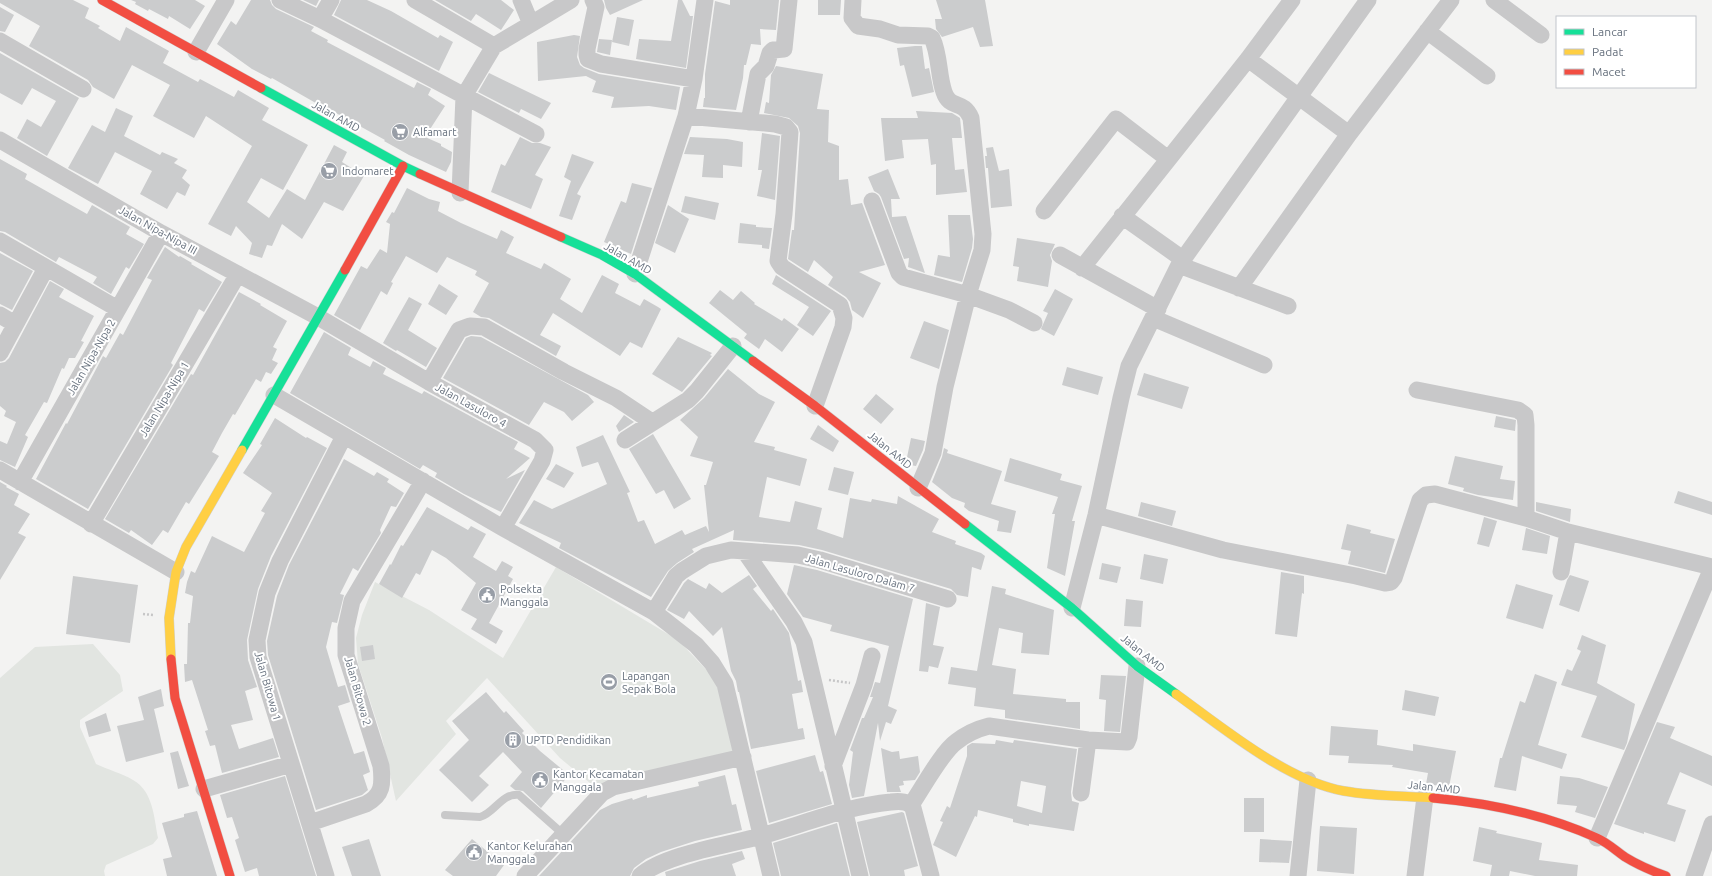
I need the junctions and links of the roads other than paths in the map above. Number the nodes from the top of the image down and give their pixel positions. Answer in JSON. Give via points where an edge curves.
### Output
{"nodes":[{"id":1,"x":102,"y":0,"type":"edge"},
{"id":2,"x":226,"y":0,"type":"edge"},
{"id":3,"x":280,"y":0,"type":"edge"},
{"id":4,"x":330,"y":0,"type":"edge"},
{"id":5,"x":415,"y":0,"type":"edge"},
{"id":6,"x":521,"y":0,"type":"edge"},
{"id":7,"x":571,"y":0,"type":"edge"},
{"id":8,"x":593,"y":0,"type":"edge"},
{"id":9,"x":705,"y":0,"type":"edge"},
{"id":10,"x":789,"y":0,"type":"edge"},
{"id":11,"x":853,"y":0,"type":"edge"},
{"id":12,"x":1292,"y":0,"type":"edge"},
{"id":13,"x":1368,"y":0,"type":"edge"},
{"id":14,"x":1451,"y":0,"type":"edge"},
{"id":15,"x":1494,"y":0,"type":"edge"},
{"id":16,"x":125,"y":6,"type":"edge"},
{"id":17,"x":320,"y":19,"type":"junction"},
{"id":18,"x":531,"y":24,"type":"junction"},
{"id":19,"x":1427,"y":31,"type":"junction"},
{"id":20,"x":1541,"y":35,"type":"dead end"},
{"id":21,"x":0,"y":41,"type":"edge"},
{"id":22,"x":494,"y":46,"type":"junction"},
{"id":23,"x":196,"y":52,"type":"junction"},
{"id":24,"x":1248,"y":58,"type":"junction"},
{"id":25,"x":1487,"y":76,"type":"dead end"},
{"id":26,"x":694,"y":79,"type":"junction"},
{"id":27,"x":83,"y":89,"type":"dead end"},
{"id":28,"x":464,"y":96,"type":"junction"},
{"id":29,"x":1300,"y":96,"type":"junction"},
{"id":30,"x":686,"y":116,"type":"junction"},
{"id":31,"x":749,"y":122,"type":"junction"},
{"id":32,"x":536,"y":134,"type":"dead end"},
{"id":33,"x":1349,"y":134,"type":"junction"},
{"id":34,"x":0,"y":140,"type":"edge"},
{"id":35,"x":1168,"y":159,"type":"junction"},
{"id":36,"x":402,"y":166,"type":"junction"},
{"id":37,"x":460,"y":193,"type":"junction"},
{"id":38,"x":872,"y":201,"type":"dead end"},
{"id":39,"x":1044,"y":211,"type":"dead end"},
{"id":40,"x":1122,"y":216,"type":"junction"},
{"id":41,"x":161,"y":233,"type":"junction"},
{"id":42,"x":0,"y":241,"type":"edge"},
{"id":43,"x":1060,"y":255,"type":"dead end"},
{"id":44,"x":1181,"y":262,"type":"junction"},
{"id":45,"x":46,"y":268,"type":"junction"},
{"id":46,"x":1082,"y":268,"type":"junction"},
{"id":47,"x":238,"y":274,"type":"junction"},
{"id":48,"x":635,"y":274,"type":"junction"},
{"id":49,"x":1239,"y":288,"type":"junction"},
{"id":50,"x":968,"y":295,"type":"junction"},
{"id":51,"x":1288,"y":306,"type":"dead end"},
{"id":52,"x":118,"y":309,"type":"junction"},
{"id":53,"x":1156,"y":314,"type":"junction"},
{"id":54,"x":0,"y":315,"type":"edge"},
{"id":55,"x":318,"y":317,"type":"junction"},
{"id":56,"x":1034,"y":323,"type":"dead end"},
{"id":57,"x":15,"y":324,"type":"junction"},
{"id":58,"x":733,"y":346,"type":"junction"},
{"id":59,"x":0,"y":353,"type":"edge"},
{"id":60,"x":1264,"y":365,"type":"dead end"},
{"id":61,"x":429,"y":382,"type":"junction"},
{"id":62,"x":1417,"y":390,"type":"dead end"},
{"id":63,"x":274,"y":395,"type":"junction"},
{"id":64,"x":815,"y":406,"type":"junction"},
{"id":65,"x":652,"y":422,"type":"junction"},
{"id":66,"x":344,"y":436,"type":"junction"},
{"id":67,"x":625,"y":440,"type":"dead end"},
{"id":68,"x":0,"y":470,"type":"edge"},
{"id":69,"x":423,"y":481,"type":"junction"},
{"id":70,"x":20,"y":482,"type":"junction"},
{"id":71,"x":918,"y":488,"type":"junction"},
{"id":72,"x":1096,"y":515,"type":"junction"},
{"id":73,"x":1526,"y":518,"type":"junction"},
{"id":74,"x":91,"y":524,"type":"junction"},
{"id":75,"x":503,"y":528,"type":"junction"},
{"id":76,"x":1568,"y":532,"type":"junction"},
{"id":77,"x":745,"y":552,"type":"junction"},
{"id":78,"x":1712,"y":568,"type":"edge"},
{"id":79,"x":176,"y":572,"type":"junction"},
{"id":80,"x":1561,"y":572,"type":"dead end"},
{"id":81,"x":948,"y":599,"type":"dead end"},
{"id":82,"x":1072,"y":608,"type":"junction"},
{"id":83,"x":654,"y":612,"type":"junction"},
{"id":84,"x":872,"y":656,"type":"dead end"},
{"id":85,"x":1137,"y":666,"type":"junction"},
{"id":86,"x":1088,"y":740,"type":"junction"},
{"id":87,"x":743,"y":756,"type":"junction"},
{"id":88,"x":291,"y":764,"type":"junction"},
{"id":89,"x":833,"y":766,"type":"junction"},
{"id":90,"x":1308,"y":780,"type":"junction"},
{"id":91,"x":204,"y":790,"type":"junction"},
{"id":92,"x":1081,"y":793,"type":"dead end"},
{"id":93,"x":1426,"y":797,"type":"junction"},
{"id":94,"x":911,"y":805,"type":"junction"},
{"id":95,"x":844,"y":811,"type":"junction"},
{"id":96,"x":445,"y":815,"type":"dead end"},
{"id":97,"x":310,"y":823,"type":"junction"},
{"id":98,"x":1712,"y":824,"type":"edge"},
{"id":99,"x":562,"y":834,"type":"junction"},
{"id":100,"x":762,"y":836,"type":"junction"},
{"id":101,"x":1597,"y":838,"type":"junction"},
{"id":102,"x":1646,"y":873,"type":"edge"},
{"id":103,"x":230,"y":876,"type":"edge"},
{"id":104,"x":326,"y":876,"type":"edge"},
{"id":105,"x":525,"y":876,"type":"edge"},
{"id":106,"x":640,"y":876,"type":"edge"},
{"id":107,"x":771,"y":876,"type":"edge"},
{"id":108,"x":860,"y":876,"type":"edge"},
{"id":109,"x":931,"y":876,"type":"edge"},
{"id":110,"x":1298,"y":876,"type":"edge"},
{"id":111,"x":1415,"y":876,"type":"edge"},
{"id":112,"x":1666,"y":876,"type":"edge"},
{"id":113,"x":1694,"y":876,"type":"edge"}],
"edges":[{"from":1,"to":16,"type":"street","name":"Jalan AMD"},
{"from":2,"to":23,"type":"street"},
{"from":3,"to":17,"type":"street"},
{"from":4,"to":17,"type":"street"},
{"from":5,"to":22,"type":"street"},
{"from":6,"to":18,"type":"street"},
{"from":7,"to":18,"type":"street"},
{"from":8,"to":26,"type":"street","via":[[596,6],[588,59],[601,64]]},
{"from":9,"to":26,"type":"street"},
{"from":10,"to":31,"type":"street","via":[[784,49],[773,50],[766,66],[758,74]]},
{"from":11,"to":50,"type":"street","via":[[852,18],[858,26],[898,35],[932,38],[944,93],[950,102],[964,107],[971,118],[983,243]]},
{"from":12,"to":24,"type":"street"},
{"from":13,"to":29,"type":"street"},
{"from":14,"to":19,"type":"street"},
{"from":15,"to":20,"type":"street"},
{"from":16,"to":23,"type":"street","name":"Jalan AMD"},
{"from":17,"to":28,"type":"street"},
{"from":18,"to":22,"type":"street"},
{"from":19,"to":25,"type":"street"},
{"from":19,"to":33,"type":"street"},
{"from":21,"to":27,"type":"street"},
{"from":22,"to":28,"type":"street"},
{"from":23,"to":36,"type":"street","name":"Jalan AMD"},
{"from":24,"to":29,"type":"street"},
{"from":24,"to":35,"type":"street"},
{"from":26,"to":30,"type":"street"},
{"from":28,"to":32,"type":"street"},
{"from":28,"to":37,"type":"street"},
{"from":29,"to":33,"type":"street"},
{"from":29,"to":44,"type":"street"},
{"from":30,"to":31,"type":"street"},
{"from":30,"to":48,"type":"street"},
{"from":31,"to":64,"type":"street","via":[[775,124],[790,132],[778,262],[840,305],[843,311],[843,327]]},
{"from":33,"to":49,"type":"street"},
{"from":34,"to":41,"type":"street","name":"Jalan Nipa-Nipa III"},
{"from":35,"to":39,"type":"street","via":[[1116,119]]},
{"from":35,"to":40,"type":"street"},
{"from":36,"to":37,"type":"street","name":"Jalan AMD"},
{"from":36,"to":55,"type":"street"},
{"from":37,"to":48,"type":"street","name":"Jalan AMD","via":[[602,255]]},
{"from":38,"to":50,"type":"street","via":[[900,275]]},
{"from":40,"to":44,"type":"street"},
{"from":40,"to":46,"type":"street"},
{"from":41,"to":47,"type":"street","name":"Jalan Nipa-Nipa III"},
{"from":41,"to":52,"type":"street","name":"Jalan Nipa-Nipa 2"},
{"from":42,"to":45,"type":"street"},
{"from":43,"to":46,"type":"street"},
{"from":44,"to":49,"type":"street"},
{"from":44,"to":53,"type":"street"},
{"from":45,"to":52,"type":"street"},
{"from":45,"to":57,"type":"street"},
{"from":46,"to":53,"type":"street"},
{"from":47,"to":55,"type":"street","name":"Jalan Nipa-Nipa III"},
{"from":47,"to":74,"type":"street","name":"Jalan Nipa-Nipa 1"},
{"from":48,"to":58,"type":"street","name":"Jalan AMD"},
{"from":49,"to":51,"type":"street"},
{"from":50,"to":56,"type":"street","via":[[1009,310]]},
{"from":50,"to":71,"type":"street","via":[[945,388],[933,453]]},
{"from":52,"to":70,"type":"street","name":"Jalan Nipa-Nipa 2"},
{"from":53,"to":60,"type":"street"},
{"from":53,"to":72,"type":"street","via":[[1129,366]]},
{"from":54,"to":57,"type":"street"},
{"from":55,"to":61,"type":"street","name":"Jalan Lasuloro 4"},
{"from":55,"to":63,"type":"street"},
{"from":57,"to":59,"type":"street"},
{"from":58,"to":64,"type":"street","name":"Jalan AMD"},
{"from":58,"to":65,"type":"street","via":[[688,400]]},
{"from":61,"to":65,"type":"street","via":[[459,330],[470,326],[484,327],[616,398]]},
{"from":61,"to":75,"type":"street","name":"Jalan Lasuloro 4","via":[[535,440],[545,450],[542,461]]},
{"from":62,"to":73,"type":"street","via":[[1518,410],[1525,415]]},
{"from":63,"to":66,"type":"street"},
{"from":63,"to":79,"type":"street","via":[[186,547]]},
{"from":64,"to":71,"type":"street","name":"Jalan AMD"},
{"from":65,"to":67,"type":"street"},
{"from":66,"to":69,"type":"street"},
{"from":66,"to":88,"type":"street","name":"Jalan Bitowa 1","via":[[280,561],[267,593],[256,640],[258,657]]},
{"from":68,"to":70,"type":"street"},
{"from":69,"to":75,"type":"street"},
{"from":69,"to":97,"type":"street","name":"Jalan Bitowa 2","via":[[352,602],[346,628],[346,655],[381,766],[381,788],[375,800]]},
{"from":70,"to":74,"type":"street"},
{"from":71,"to":82,"type":"street","name":"Jalan AMD"},
{"from":72,"to":73,"type":"street","via":[[1223,550],[1385,583],[1391,582],[1394,578],[1417,505],[1426,495],[1435,494]]},
{"from":72,"to":82,"type":"street"},
{"from":73,"to":76,"type":"street"},
{"from":74,"to":79,"type":"street"},
{"from":75,"to":83,"type":"street"},
{"from":76,"to":78,"type":"street"},
{"from":76,"to":80,"type":"street"},
{"from":77,"to":81,"type":"street","name":"Jalan Lasuloro Dalam 7","via":[[798,555],[820,560]]},
{"from":77,"to":83,"type":"street","name":"Jalan Lasuloro Dalam 7","via":[[731,550],[715,553],[682,570]]},
{"from":77,"to":89,"type":"street","via":[[800,633],[813,677]]},
{"from":78,"to":101,"type":"street"},
{"from":79,"to":91,"type":"street","via":[[169,618],[173,685]]},
{"from":82,"to":85,"type":"street","name":"Jalan AMD"},
{"from":83,"to":87,"type":"street","via":[[696,645],[725,684]]},
{"from":84,"to":89,"type":"street","via":[[864,685]]},
{"from":85,"to":86,"type":"street","via":[[1128,740]]},
{"from":85,"to":90,"type":"street","name":"Jalan AMD","via":[[1254,750]]},
{"from":86,"to":92,"type":"street"},
{"from":86,"to":94,"type":"street","via":[[989,726],[978,729],[955,742]]},
{"from":87,"to":99,"type":"street","via":[[613,788],[602,793]]},
{"from":87,"to":100,"type":"street"},
{"from":88,"to":91,"type":"street"},
{"from":88,"to":97,"type":"street","name":"Jalan Bitowa 1"},
{"from":89,"to":95,"type":"street"},
{"from":90,"to":93,"type":"street","name":"Jalan AMD","via":[[1344,791]]},
{"from":90,"to":110,"type":"street"},
{"from":91,"to":103,"type":"street"},
{"from":93,"to":101,"type":"street","name":"Jalan AMD","via":[[1513,810]]},
{"from":93,"to":111,"type":"street"},
{"from":94,"to":95,"type":"street","via":[[906,802],[891,802]]},
{"from":94,"to":109,"type":"street"},
{"from":95,"to":100,"type":"street"},
{"from":95,"to":108,"type":"street"},
{"from":96,"to":99,"type":"lane","via":[[485,816],[505,798],[511,795],[519,796]]},
{"from":97,"to":104,"type":"street","name":"Jalan Bitowa 1"},
{"from":98,"to":113,"type":"street"},
{"from":99,"to":105,"type":"street"},
{"from":100,"to":106,"type":"street","via":[[663,862]]},
{"from":100,"to":107,"type":"street"},
{"from":101,"to":102,"type":"street","name":"Jalan AMD","via":[[1611,845]]},
{"from":102,"to":112,"type":"street","name":"Jalan AMD"}]}
